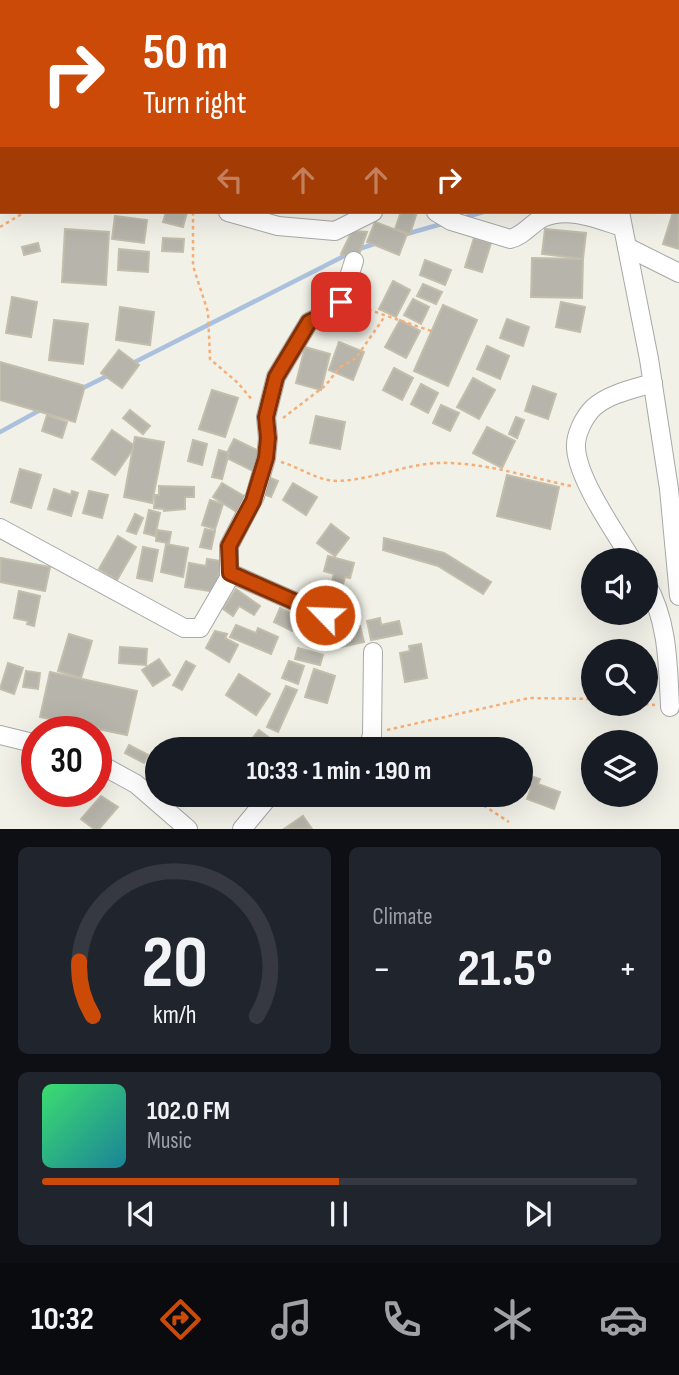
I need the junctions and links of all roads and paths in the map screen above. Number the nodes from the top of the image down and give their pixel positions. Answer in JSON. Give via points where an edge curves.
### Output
{"nodes":[{"id":1,"x":22,"y":214,"type":"edge"},
{"id":2,"x":193,"y":214,"type":"edge"},
{"id":3,"x":235,"y":214,"type":"edge"},
{"id":4,"x":369,"y":214,"type":"edge"},
{"id":5,"x":440,"y":214,"type":"edge"},
{"id":6,"x":558,"y":214,"type":"edge"},
{"id":7,"x":558,"y":214,"type":"edge"},
{"id":8,"x":621,"y":219,"type":"edge"},
{"id":9,"x":0,"y":227,"type":"edge"},
{"id":10,"x":628,"y":247,"type":"junction"},
{"id":11,"x":354,"y":261,"type":"dead end"},
{"id":12,"x":679,"y":273,"type":"edge"},
{"id":13,"x":341,"y":302,"type":"junction"},
{"id":14,"x":385,"y":316,"type":"junction"},
{"id":15,"x":431,"y":331,"type":"dead end"},
{"id":16,"x":653,"y":383,"type":"junction"},
{"id":17,"x":267,"y":425,"type":"junction"},
{"id":18,"x":266,"y":458,"type":"junction"},
{"id":19,"x":575,"y":487,"type":"dead end"},
{"id":20,"x":0,"y":528,"type":"edge"},
{"id":21,"x":625,"y":548,"type":"edge"},
{"id":22,"x":230,"y":573,"type":"junction"},
{"id":23,"x":679,"y":596,"type":"edge"},
{"id":24,"x":658,"y":613,"type":"edge"},
{"id":25,"x":325,"y":615,"type":"dead end"},
{"id":26,"x":373,"y":652,"type":"dead end"},
{"id":27,"x":581,"y":699,"type":"edge"},
{"id":28,"x":670,"y":707,"type":"dead end"},
{"id":29,"x":0,"y":735,"type":"edge"},
{"id":30,"x":370,"y":737,"type":"edge"},
{"id":31,"x":381,"y":737,"type":"edge"},
{"id":32,"x":21,"y":740,"type":"edge"},
{"id":33,"x":112,"y":771,"type":"edge"},
{"id":34,"x":260,"y":807,"type":"edge"},
{"id":35,"x":486,"y":807,"type":"edge"},
{"id":36,"x":509,"y":822,"type":"dead end"},
{"id":37,"x":188,"y":829,"type":"edge"},
{"id":38,"x":242,"y":829,"type":"edge"}],
"edges":[{"from":1,"to":9,"type":"path"},
{"from":2,"to":17,"type":"path","via":[[192,266],[208,312],[210,359],[238,383]]},
{"from":3,"to":4,"type":"street","via":[[278,226],[335,231]]},
{"from":5,"to":7,"type":"street","via":[[510,239]]},
{"from":6,"to":8,"type":"street"},
{"from":8,"to":10,"type":"street"},
{"from":10,"to":12,"type":"street"},
{"from":10,"to":16,"type":"street"},
{"from":11,"to":13,"type":"street"},
{"from":13,"to":14,"type":"path"},
{"from":13,"to":17,"type":"street","via":[[305,327],[276,377]]},
{"from":14,"to":15,"type":"path"},
{"from":14,"to":17,"type":"path","via":[[356,358],[339,368],[326,385]]},
{"from":16,"to":21,"type":"street","via":[[591,410],[575,447],[599,504]]},
{"from":16,"to":23,"type":"street"},
{"from":17,"to":18,"type":"street"},
{"from":18,"to":19,"type":"path","via":[[338,481],[449,463]]},
{"from":18,"to":22,"type":"street","via":[[253,501],[229,546]]},
{"from":20,"to":22,"type":"street","via":[[190,630],[204,625]]},
{"from":22,"to":25,"type":"street"},
{"from":24,"to":28,"type":"street","via":[[668,658]]},
{"from":26,"to":30,"type":"street"},
{"from":27,"to":31,"type":"path","via":[[529,698],[410,723]]},
{"from":29,"to":32,"type":"street"},
{"from":33,"to":37,"type":"street","via":[[136,784]]},
{"from":34,"to":38,"type":"street"},
{"from":35,"to":36,"type":"path"}]}
